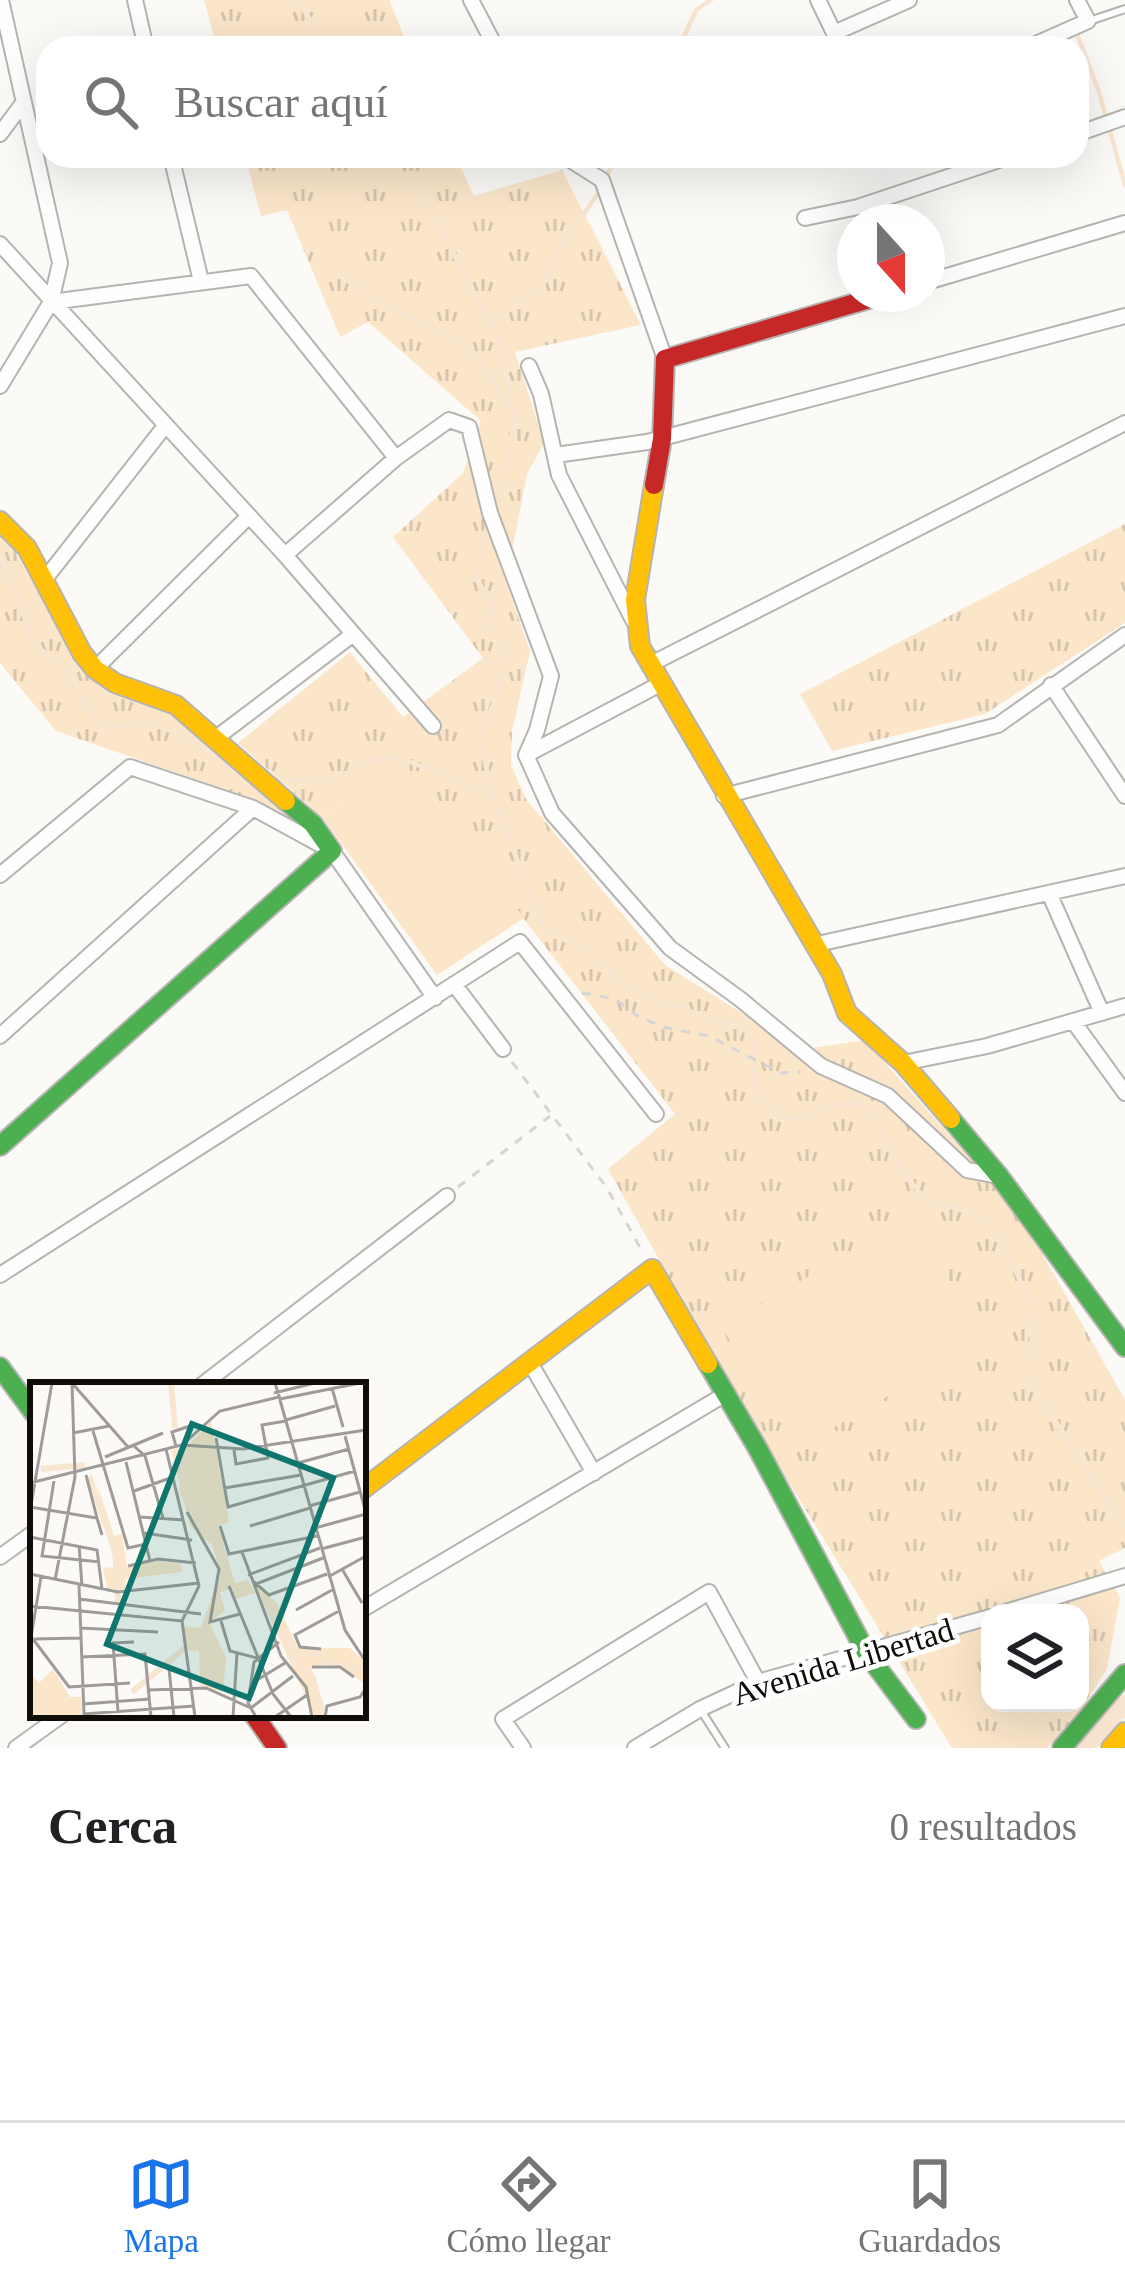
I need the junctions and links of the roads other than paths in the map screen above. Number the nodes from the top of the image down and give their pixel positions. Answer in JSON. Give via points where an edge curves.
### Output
{"nodes":[{"id":1,"x":1,"y":0,"type":"edge"},
{"id":2,"x":135,"y":0,"type":"edge"},
{"id":3,"x":471,"y":0,"type":"edge"},
{"id":4,"x":818,"y":0,"type":"edge"},
{"id":5,"x":909,"y":0,"type":"edge"},
{"id":6,"x":1077,"y":0,"type":"edge"},
{"id":7,"x":1125,"y":9,"type":"edge"},
{"id":8,"x":1088,"y":21,"type":"junction"},
{"id":9,"x":143,"y":36,"type":"edge"},
{"id":10,"x":490,"y":36,"type":"edge"},
{"id":11,"x":1055,"y":36,"type":"edge"},
{"id":12,"x":23,"y":103,"type":"junction"},
{"id":13,"x":1125,"y":117,"type":"edge"},
{"id":14,"x":1089,"y":130,"type":"edge"},
{"id":15,"x":0,"y":134,"type":"edge"},
{"id":16,"x":36,"y":161,"type":"edge"},
{"id":17,"x":38,"y":168,"type":"edge"},
{"id":18,"x":175,"y":168,"type":"edge"},
{"id":19,"x":583,"y":168,"type":"edge"},
{"id":20,"x":975,"y":168,"type":"edge"},
{"id":21,"x":805,"y":218,"type":"dead end"},
{"id":22,"x":1125,"y":223,"type":"edge"},
{"id":23,"x":0,"y":244,"type":"edge"},
{"id":24,"x":945,"y":277,"type":"edge"},
{"id":25,"x":201,"y":281,"type":"junction"},
{"id":26,"x":51,"y":302,"type":"junction"},
{"id":27,"x":837,"y":308,"type":"edge"},
{"id":28,"x":1125,"y":316,"type":"edge"},
{"id":29,"x":665,"y":359,"type":"junction"},
{"id":30,"x":529,"y":366,"type":"dead end"},
{"id":31,"x":0,"y":386,"type":"edge"},
{"id":32,"x":1125,"y":423,"type":"edge"},
{"id":33,"x":166,"y":426,"type":"junction"},
{"id":34,"x":662,"y":438,"type":"junction"},
{"id":35,"x":556,"y":455,"type":"junction"},
{"id":36,"x":396,"y":458,"type":"junction"},
{"id":37,"x":248,"y":517,"type":"junction"},
{"id":38,"x":0,"y":521,"type":"edge"},
{"id":39,"x":285,"y":555,"type":"junction"},
{"id":40,"x":45,"y":580,"type":"junction"},
{"id":41,"x":635,"y":624,"type":"junction"},
{"id":42,"x":352,"y":635,"type":"junction"},
{"id":43,"x":1125,"y":635,"type":"edge"},
{"id":44,"x":651,"y":664,"type":"junction"},
{"id":45,"x":95,"y":669,"type":"junction"},
{"id":46,"x":662,"y":683,"type":"junction"},
{"id":47,"x":1051,"y":685,"type":"junction"},
{"id":48,"x":433,"y":726,"type":"dead end"},
{"id":49,"x":216,"y":738,"type":"junction"},
{"id":50,"x":526,"y":755,"type":"junction"},
{"id":51,"x":724,"y":796,"type":"junction"},
{"id":52,"x":1125,"y":796,"type":"edge"},
{"id":53,"x":253,"y":808,"type":"junction"},
{"id":54,"x":332,"y":851,"type":"junction"},
{"id":55,"x":0,"y":875,"type":"edge"},
{"id":56,"x":1125,"y":876,"type":"edge"},
{"id":57,"x":1049,"y":892,"type":"junction"},
{"id":58,"x":813,"y":945,"type":"junction"},
{"id":59,"x":454,"y":984,"type":"junction"},
{"id":60,"x":435,"y":998,"type":"junction"},
{"id":61,"x":1125,"y":1006,"type":"edge"},
{"id":62,"x":1102,"y":1013,"type":"junction"},
{"id":63,"x":1073,"y":1021,"type":"junction"},
{"id":64,"x":0,"y":1036,"type":"edge"},
{"id":65,"x":503,"y":1049,"type":"road end"},
{"id":66,"x":903,"y":1063,"type":"junction"},
{"id":67,"x":1125,"y":1093,"type":"edge"},
{"id":68,"x":656,"y":1114,"type":"dead end"},
{"id":69,"x":0,"y":1146,"type":"edge"},
{"id":70,"x":998,"y":1176,"type":"junction"},
{"id":71,"x":447,"y":1196,"type":"road end"},
{"id":72,"x":0,"y":1275,"type":"edge"},
{"id":73,"x":1118,"y":1323,"type":"edge"},
{"id":74,"x":1125,"y":1347,"type":"edge"},
{"id":75,"x":529,"y":1361,"type":"junction"},
{"id":76,"x":0,"y":1367,"type":"edge"},
{"id":77,"x":206,"y":1382,"type":"edge"},
{"id":78,"x":724,"y":1395,"type":"junction"},
{"id":79,"x":30,"y":1408,"type":"edge"},
{"id":80,"x":594,"y":1473,"type":"junction"},
{"id":81,"x":366,"y":1487,"type":"edge"},
{"id":82,"x":30,"y":1535,"type":"edge"},
{"id":83,"x":0,"y":1557,"type":"edge"},
{"id":84,"x":1125,"y":1576,"type":"edge"},
{"id":85,"x":1032,"y":1604,"type":"edge"},
{"id":86,"x":366,"y":1607,"type":"edge"},
{"id":87,"x":981,"y":1620,"type":"edge"},
{"id":88,"x":867,"y":1654,"type":"junction"},
{"id":89,"x":1125,"y":1674,"type":"edge"},
{"id":90,"x":758,"y":1682,"type":"junction"},
{"id":91,"x":700,"y":1709,"type":"junction"},
{"id":92,"x":58,"y":1718,"type":"edge"},
{"id":93,"x":256,"y":1718,"type":"edge"},
{"id":94,"x":916,"y":1718,"type":"dead end"},
{"id":95,"x":1125,"y":1732,"type":"edge"},
{"id":96,"x":16,"y":1748,"type":"edge"},
{"id":97,"x":278,"y":1748,"type":"edge"},
{"id":98,"x":523,"y":1748,"type":"edge"},
{"id":99,"x":635,"y":1748,"type":"edge"},
{"id":100,"x":725,"y":1748,"type":"edge"},
{"id":101,"x":1062,"y":1748,"type":"edge"},
{"id":102,"x":1111,"y":1748,"type":"edge"}],
"edges":[{"from":1,"to":12,"type":"street"},
{"from":2,"to":9,"type":"street"},
{"from":3,"to":10,"type":"street"},
{"from":4,"to":5,"type":"street","via":[[834,33]]},
{"from":6,"to":8,"type":"street"},
{"from":7,"to":8,"type":"lane"},
{"from":8,"to":11,"type":"street"},
{"from":12,"to":15,"type":"street"},
{"from":12,"to":16,"type":"street"},
{"from":13,"to":14,"type":"street"},
{"from":17,"to":26,"type":"street","via":[[59,263]]},
{"from":18,"to":25,"type":"street"},
{"from":19,"to":29,"type":"street","via":[[602,180]]},
{"from":20,"to":21,"type":"street"},
{"from":22,"to":24,"type":"street"},
{"from":23,"to":26,"type":"street"},
{"from":25,"to":26,"type":"street"},
{"from":25,"to":36,"type":"street","via":[[251,276]]},
{"from":26,"to":31,"type":"street"},
{"from":26,"to":33,"type":"street"},
{"from":27,"to":29,"type":"street"},
{"from":28,"to":34,"type":"street"},
{"from":29,"to":34,"type":"street"},
{"from":30,"to":35,"type":"street"},
{"from":32,"to":44,"type":"street"},
{"from":33,"to":37,"type":"street"},
{"from":33,"to":40,"type":"street"},
{"from":34,"to":35,"type":"street"},
{"from":34,"to":41,"type":"street"},
{"from":35,"to":41,"type":"street"},
{"from":36,"to":39,"type":"street"},
{"from":36,"to":50,"type":"street","via":[[449,420],[469,427],[490,513],[551,676]]},
{"from":37,"to":39,"type":"street"},
{"from":37,"to":45,"type":"street"},
{"from":38,"to":40,"type":"street"},
{"from":39,"to":42,"type":"street"},
{"from":40,"to":45,"type":"street"},
{"from":41,"to":44,"type":"street"},
{"from":42,"to":48,"type":"street"},
{"from":42,"to":49,"type":"street"},
{"from":43,"to":47,"type":"street"},
{"from":44,"to":46,"type":"street"},
{"from":45,"to":49,"type":"street","via":[[176,705]]},
{"from":46,"to":50,"type":"street"},
{"from":46,"to":51,"type":"street"},
{"from":47,"to":51,"type":"street","via":[[998,725]]},
{"from":47,"to":52,"type":"street"},
{"from":49,"to":54,"type":"street","via":[[313,824]]},
{"from":50,"to":70,"type":"street","via":[[552,813],[670,948],[821,1066],[888,1096],[968,1170]]},
{"from":51,"to":58,"type":"street"},
{"from":53,"to":54,"type":"street"},
{"from":53,"to":55,"type":"street","via":[[130,767]]},
{"from":53,"to":64,"type":"street"},
{"from":54,"to":60,"type":"street"},
{"from":54,"to":69,"type":"street"},
{"from":56,"to":57,"type":"street"},
{"from":57,"to":58,"type":"street"},
{"from":57,"to":62,"type":"street"},
{"from":58,"to":66,"type":"street","via":[[847,1013]]},
{"from":59,"to":60,"type":"street"},
{"from":59,"to":65,"type":"street"},
{"from":59,"to":68,"type":"street","via":[[520,942]]},
{"from":60,"to":72,"type":"street"},
{"from":61,"to":62,"type":"street"},
{"from":62,"to":63,"type":"street"},
{"from":63,"to":66,"type":"street"},
{"from":63,"to":67,"type":"street"},
{"from":66,"to":70,"type":"street"},
{"from":70,"to":73,"type":"street"},
{"from":71,"to":77,"type":"street"},
{"from":73,"to":74,"type":"street"},
{"from":75,"to":78,"type":"street","via":[[652,1269]]},
{"from":75,"to":80,"type":"street"},
{"from":75,"to":81,"type":"street"},
{"from":76,"to":79,"type":"street"},
{"from":78,"to":80,"type":"street"},
{"from":78,"to":88,"type":"street"},
{"from":80,"to":86,"type":"street"},
{"from":82,"to":83,"type":"street"},
{"from":84,"to":85,"type":"street"},
{"from":87,"to":88,"type":"street","name":"Avenida Libertad"},
{"from":88,"to":90,"type":"street","name":"Avenida Libertad"},
{"from":88,"to":94,"type":"street"},
{"from":89,"to":101,"type":"street"},
{"from":90,"to":91,"type":"street","name":"Avenida Libertad"},
{"from":90,"to":98,"type":"street","via":[[709,1592],[503,1719]]},
{"from":91,"to":99,"type":"street","name":"Avenida Libertad"},
{"from":91,"to":100,"type":"lane"},
{"from":92,"to":96,"type":"street"},
{"from":93,"to":97,"type":"street"},
{"from":95,"to":102,"type":"street"}]}
